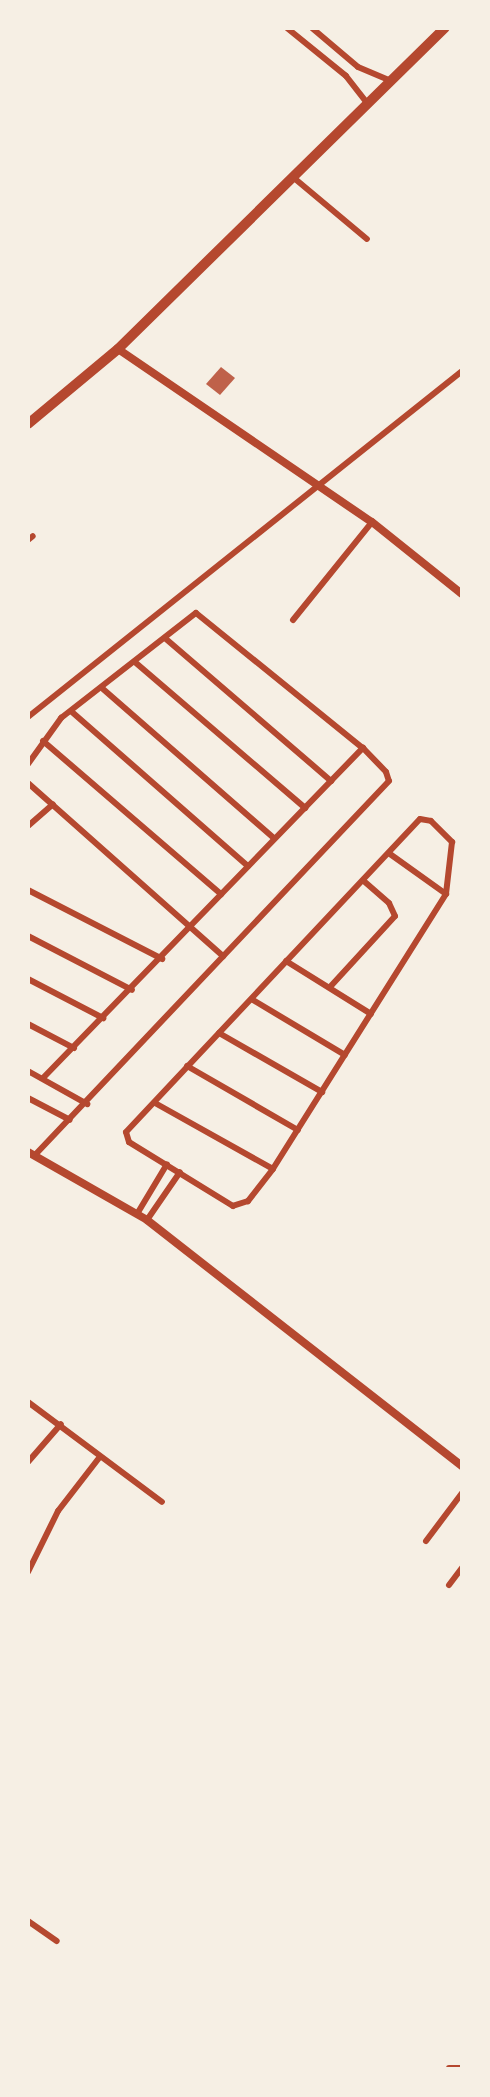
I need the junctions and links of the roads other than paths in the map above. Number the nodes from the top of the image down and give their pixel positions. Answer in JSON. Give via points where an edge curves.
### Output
{"nodes":[{"id":1,"x":287,"y":28,"type":"edge"},
{"id":2,"x":312,"y":28,"type":"edge"},
{"id":3,"x":445,"y":28,"type":"edge"},
{"id":4,"x":391,"y":81,"type":"junction"},
{"id":5,"x":368,"y":104,"type":"junction"},
{"id":6,"x":294,"y":178,"type":"junction"},
{"id":7,"x":367,"y":239,"type":"dead end"},
{"id":8,"x":118,"y":349,"type":"junction"},
{"id":9,"x":462,"y":371,"type":"edge"},
{"id":10,"x":28,"y":424,"type":"edge"},
{"id":11,"x":319,"y":485,"type":"junction"},
{"id":12,"x":372,"y":522,"type":"junction"},
{"id":13,"x":462,"y":594,"type":"edge"},
{"id":14,"x":293,"y":620,"type":"dead end"},
{"id":15,"x":166,"y":639,"type":"junction"},
{"id":16,"x":136,"y":663,"type":"junction"},
{"id":17,"x":104,"y":689,"type":"junction"},
{"id":18,"x":72,"y":712,"type":"junction"},
{"id":19,"x":28,"y":717,"type":"edge"},
{"id":20,"x":43,"y":741,"type":"junction"},
{"id":21,"x":363,"y":748,"type":"junction"},
{"id":22,"x":28,"y":764,"type":"edge"},
{"id":23,"x":332,"y":781,"type":"junction"},
{"id":24,"x":28,"y":783,"type":"edge"},
{"id":25,"x":53,"y":804,"type":"junction"},
{"id":26,"x":305,"y":808,"type":"junction"},
{"id":27,"x":28,"y":826,"type":"edge"},
{"id":28,"x":274,"y":838,"type":"junction"},
{"id":29,"x":390,"y":854,"type":"junction"},
{"id":30,"x":248,"y":866,"type":"junction"},
{"id":31,"x":364,"y":881,"type":"junction"},
{"id":32,"x":28,"y":890,"type":"edge"},
{"id":33,"x":221,"y":894,"type":"junction"},
{"id":34,"x":446,"y":894,"type":"junction"},
{"id":35,"x":192,"y":929,"type":"junction"},
{"id":36,"x":28,"y":936,"type":"edge"},
{"id":37,"x":223,"y":956,"type":"junction"},
{"id":38,"x":162,"y":959,"type":"junction"},
{"id":39,"x":286,"y":961,"type":"junction"},
{"id":40,"x":28,"y":979,"type":"edge"},
{"id":41,"x":330,"y":987,"type":"junction"},
{"id":42,"x":132,"y":990,"type":"junction"},
{"id":43,"x":253,"y":1000,"type":"junction"},
{"id":44,"x":371,"y":1014,"type":"junction"},
{"id":45,"x":103,"y":1018,"type":"junction"},
{"id":46,"x":28,"y":1024,"type":"edge"},
{"id":47,"x":219,"y":1033,"type":"junction"},
{"id":48,"x":74,"y":1048,"type":"junction"},
{"id":49,"x":345,"y":1055,"type":"junction"},
{"id":50,"x":187,"y":1066,"type":"junction"},
{"id":51,"x":28,"y":1071,"type":"edge"},
{"id":52,"x":43,"y":1078,"type":"junction"},
{"id":53,"x":322,"y":1092,"type":"junction"},
{"id":54,"x":28,"y":1098,"type":"edge"},
{"id":55,"x":155,"y":1103,"type":"junction"},
{"id":56,"x":87,"y":1104,"type":"junction"},
{"id":57,"x":70,"y":1120,"type":"junction"},
{"id":58,"x":298,"y":1130,"type":"junction"},
{"id":59,"x":32,"y":1154,"type":"edge"},
{"id":60,"x":166,"y":1164,"type":"junction"},
{"id":61,"x":273,"y":1169,"type":"junction"},
{"id":62,"x":180,"y":1172,"type":"junction"},
{"id":63,"x":137,"y":1214,"type":"junction"},
{"id":64,"x":147,"y":1220,"type":"junction"},
{"id":65,"x":28,"y":1402,"type":"edge"},
{"id":66,"x":61,"y":1424,"type":"junction"},
{"id":67,"x":99,"y":1458,"type":"junction"},
{"id":68,"x":28,"y":1462,"type":"edge"},
{"id":69,"x":462,"y":1466,"type":"edge"},
{"id":70,"x":462,"y":1493,"type":"edge"},
{"id":71,"x":162,"y":1502,"type":"dead end"},
{"id":72,"x":426,"y":1541,"type":"dead end"},
{"id":73,"x":31,"y":1560,"type":"edge"},
{"id":74,"x":462,"y":1568,"type":"edge"},
{"id":75,"x":28,"y":1572,"type":"edge"},
{"id":76,"x":449,"y":1585,"type":"dead end"},
{"id":77,"x":28,"y":1921,"type":"edge"},
{"id":78,"x":57,"y":1941,"type":"dead end"},
{"id":79,"x":449,"y":2068,"type":"edge"},
{"id":80,"x":462,"y":2068,"type":"edge"}],
"edges":[{"from":1,"to":5,"type":"street","via":[[346,76]]},
{"from":2,"to":4,"type":"street","via":[[358,67]]},
{"from":3,"to":4,"type":"highway"},
{"from":4,"to":5,"type":"highway"},
{"from":5,"to":6,"type":"highway"},
{"from":6,"to":7,"type":"street"},
{"from":6,"to":8,"type":"highway"},
{"from":8,"to":10,"type":"highway"},
{"from":8,"to":11,"type":"street"},
{"from":9,"to":11,"type":"street"},
{"from":11,"to":12,"type":"street"},
{"from":11,"to":19,"type":"street"},
{"from":12,"to":13,"type":"street"},
{"from":12,"to":14,"type":"street"},
{"from":15,"to":16,"type":"street"},
{"from":15,"to":21,"type":"street","via":[[189,615],[201,615]]},
{"from":15,"to":23,"type":"street"},
{"from":16,"to":17,"type":"street"},
{"from":16,"to":26,"type":"street"},
{"from":17,"to":18,"type":"street"},
{"from":17,"to":28,"type":"street"},
{"from":18,"to":20,"type":"street","via":[[61,718]]},
{"from":18,"to":30,"type":"street"},
{"from":20,"to":22,"type":"street"},
{"from":20,"to":33,"type":"street"},
{"from":21,"to":23,"type":"street"},
{"from":21,"to":37,"type":"street","via":[[386,772],[387,786]]},
{"from":23,"to":26,"type":"street"},
{"from":24,"to":25,"type":"street"},
{"from":25,"to":27,"type":"street"},
{"from":25,"to":35,"type":"street"},
{"from":26,"to":28,"type":"street"},
{"from":28,"to":30,"type":"street"},
{"from":29,"to":31,"type":"street"},
{"from":29,"to":34,"type":"street"},
{"from":29,"to":34,"type":"street","via":[[415,822],[431,821],[452,842]]},
{"from":30,"to":33,"type":"street"},
{"from":31,"to":39,"type":"street"},
{"from":31,"to":41,"type":"street","via":[[389,903],[394,916]]},
{"from":32,"to":38,"type":"street"},
{"from":33,"to":35,"type":"street"},
{"from":34,"to":44,"type":"street"},
{"from":35,"to":37,"type":"street"},
{"from":35,"to":38,"type":"street"},
{"from":36,"to":42,"type":"street"},
{"from":37,"to":56,"type":"street"},
{"from":38,"to":42,"type":"street"},
{"from":39,"to":41,"type":"street"},
{"from":39,"to":43,"type":"street"},
{"from":40,"to":45,"type":"street"},
{"from":41,"to":44,"type":"street"},
{"from":42,"to":45,"type":"street"},
{"from":43,"to":47,"type":"street"},
{"from":43,"to":49,"type":"street"},
{"from":44,"to":49,"type":"street"},
{"from":45,"to":48,"type":"street"},
{"from":46,"to":48,"type":"street"},
{"from":47,"to":50,"type":"street"},
{"from":47,"to":53,"type":"street"},
{"from":48,"to":52,"type":"street"},
{"from":49,"to":53,"type":"street"},
{"from":50,"to":55,"type":"street"},
{"from":50,"to":58,"type":"street"},
{"from":51,"to":52,"type":"street"},
{"from":52,"to":56,"type":"street"},
{"from":53,"to":58,"type":"street"},
{"from":54,"to":57,"type":"street"},
{"from":55,"to":60,"type":"street","via":[[126,1132],[126,1138]]},
{"from":55,"to":61,"type":"street"},
{"from":56,"to":57,"type":"street"},
{"from":57,"to":59,"type":"street"},
{"from":58,"to":61,"type":"street"},
{"from":59,"to":63,"type":"street"},
{"from":60,"to":62,"type":"street"},
{"from":60,"to":63,"type":"street"},
{"from":61,"to":62,"type":"street","via":[[241,1206],[233,1206]]},
{"from":62,"to":64,"type":"street"},
{"from":63,"to":64,"type":"street"},
{"from":64,"to":69,"type":"street"},
{"from":65,"to":66,"type":"street"},
{"from":66,"to":67,"type":"street"},
{"from":66,"to":68,"type":"street"},
{"from":67,"to":71,"type":"street"},
{"from":67,"to":73,"type":"street","via":[[58,1510]]},
{"from":70,"to":72,"type":"street"},
{"from":73,"to":75,"type":"street"},
{"from":74,"to":76,"type":"street"},
{"from":77,"to":78,"type":"street"},
{"from":79,"to":80,"type":"street"}]}
